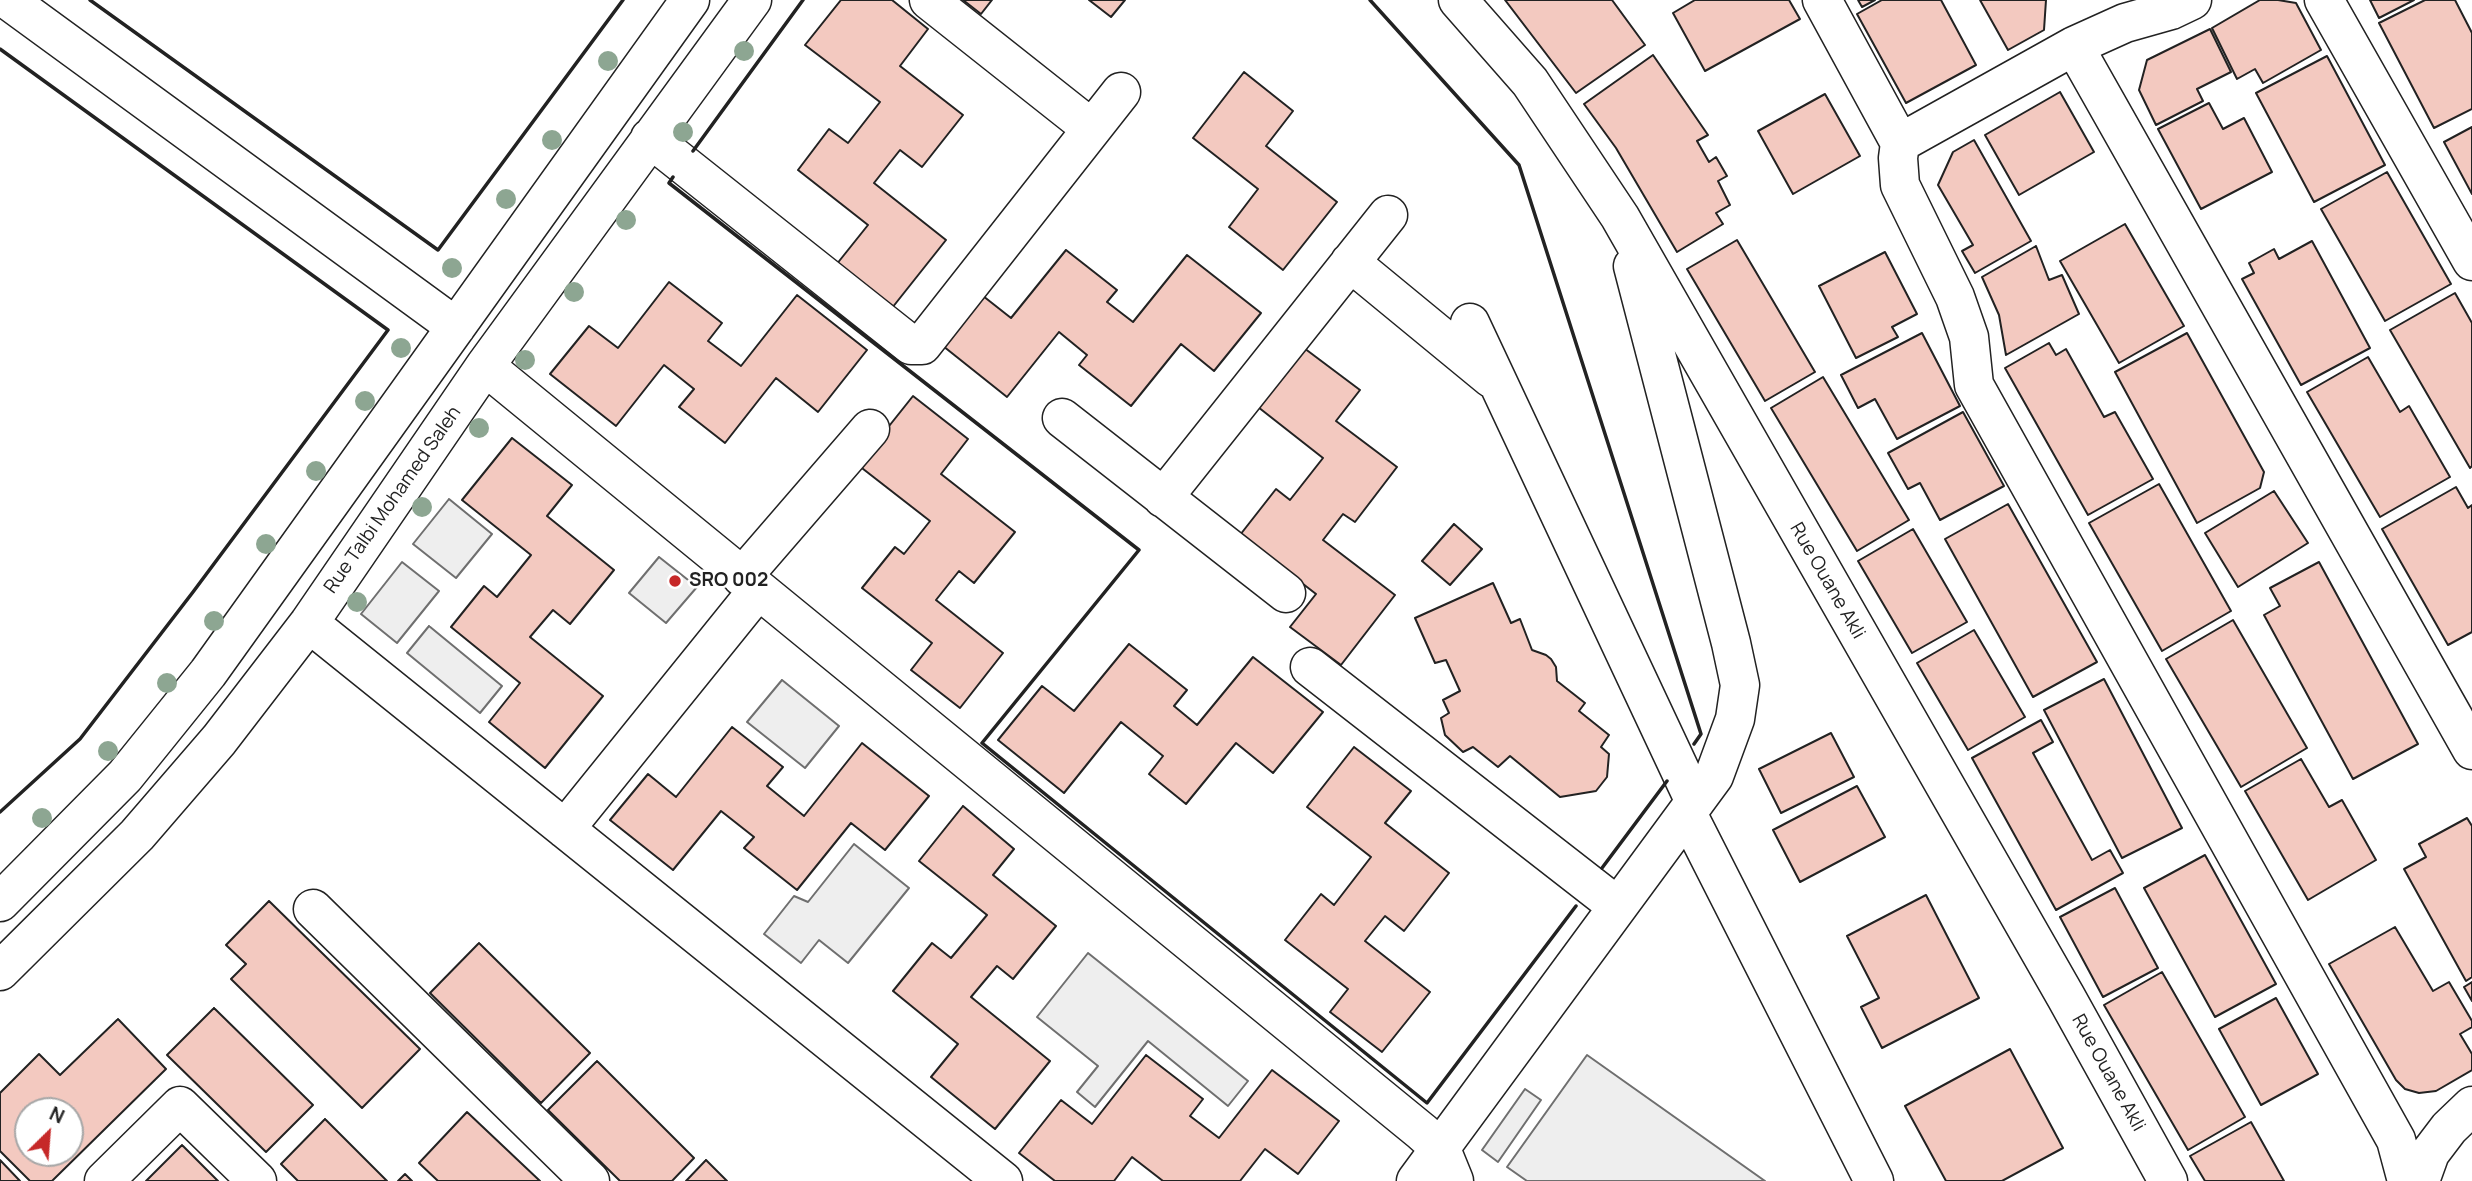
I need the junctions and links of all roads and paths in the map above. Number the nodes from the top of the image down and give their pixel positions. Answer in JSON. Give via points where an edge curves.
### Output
{"nodes":[{"id":1,"x":8,"y":0,"type":"edge"},
{"id":2,"x":690,"y":0,"type":"edge"},
{"id":3,"x":752,"y":0,"type":"edge"},
{"id":4,"x":929,"y":0,"type":"edge"},
{"id":5,"x":1458,"y":0,"type":"edge"},
{"id":6,"x":1822,"y":0,"type":"edge"},
{"id":7,"x":2192,"y":0,"type":"edge"},
{"id":8,"x":2324,"y":0,"type":"edge"},
{"id":9,"x":2119,"y":11,"type":"edge"},
{"id":10,"x":2074,"y":46,"type":"junction"},
{"id":11,"x":1121,"y":92,"type":"dead end"},
{"id":12,"x":1093,"y":128,"type":"junction"},
{"id":13,"x":650,"y":138,"type":"junction"},
{"id":14,"x":1900,"y":143,"type":"junction"},
{"id":15,"x":1388,"y":215,"type":"dead end"},
{"id":16,"x":1620,"y":217,"type":"junction"},
{"id":17,"x":2472,"y":261,"type":"edge"},
{"id":18,"x":1350,"y":262,"type":"junction"},
{"id":19,"x":1471,"y":323,"type":"dead end"},
{"id":20,"x":456,"y":327,"type":"junction"},
{"id":21,"x":485,"y":366,"type":"junction"},
{"id":22,"x":1499,"y":384,"type":"junction"},
{"id":23,"x":1062,"y":418,"type":"dead end"},
{"id":24,"x":870,"y":429,"type":"dead end"},
{"id":25,"x":1163,"y":498,"type":"junction"},
{"id":26,"x":750,"y":583,"type":"junction"},
{"id":27,"x":1286,"y":593,"type":"dead end"},
{"id":28,"x":309,"y":623,"type":"junction"},
{"id":29,"x":1310,"y":667,"type":"dead end"},
{"id":30,"x":2472,"y":750,"type":"edge"},
{"id":31,"x":1691,"y":807,"type":"junction"},
{"id":32,"x":565,"y":828,"type":"junction"},
{"id":33,"x":0,"y":902,"type":"edge"},
{"id":34,"x":1617,"y":906,"type":"junction"},
{"id":35,"x":313,"y":909,"type":"dead end"},
{"id":36,"x":0,"y":971,"type":"edge"},
{"id":37,"x":2472,"y":1106,"type":"edge"},
{"id":38,"x":1447,"y":1165,"type":"edge"},
{"id":39,"x":104,"y":1181,"type":"edge"},
{"id":40,"x":257,"y":1181,"type":"edge"},
{"id":41,"x":590,"y":1181,"type":"edge"},
{"id":42,"x":1003,"y":1181,"type":"edge"},
{"id":43,"x":1416,"y":1181,"type":"edge"},
{"id":44,"x":1874,"y":1181,"type":"edge"},
{"id":45,"x":2168,"y":1181,"type":"edge"},
{"id":46,"x":2407,"y":1181,"type":"edge"},
{"id":47,"x":2420,"y":1181,"type":"edge"}],
"edges":[{"from":1,"to":20,"type":"street"},
{"from":2,"to":20,"type":"street"},
{"from":3,"to":13,"type":"street","name":"Rue Talbi Mohamed Saleh"},
{"from":4,"to":12,"type":"street"},
{"from":5,"to":16,"type":"street","name":"Rue Ouane Akli","via":[[1530,82]]},
{"from":6,"to":14,"type":"street"},
{"from":7,"to":9,"type":"street","via":[[2171,10]]},
{"from":8,"to":17,"type":"street"},
{"from":9,"to":10,"type":"street"},
{"from":10,"to":14,"type":"street"},
{"from":10,"to":30,"type":"street"},
{"from":11,"to":12,"type":"street"},
{"from":12,"to":13,"type":"street","via":[[922,345],[911,345]]},
{"from":13,"to":21,"type":"street","name":"Rue Talbi Mohamed Saleh"},
{"from":14,"to":46,"type":"street","via":[[1900,184],[1955,297],[1969,337],[1974,385],[2396,1140]]},
{"from":15,"to":18,"type":"street"},
{"from":16,"to":31,"type":"street","via":[[1740,685],[1726,747],[1714,776]]},
{"from":16,"to":45,"type":"street","name":"Rue Ouane Akli"},
{"from":18,"to":22,"type":"street"},
{"from":18,"to":25,"type":"street"},
{"from":19,"to":22,"type":"street"},
{"from":20,"to":33,"type":"street","via":[[208,673],[125,776]]},
{"from":21,"to":26,"type":"street"},
{"from":21,"to":28,"type":"street","name":"Rue Talbi Mohamed Saleh"},
{"from":22,"to":31,"type":"street"},
{"from":23,"to":25,"type":"street"},
{"from":24,"to":26,"type":"street"},
{"from":25,"to":27,"type":"street"},
{"from":26,"to":32,"type":"street"},
{"from":26,"to":38,"type":"street"},
{"from":28,"to":32,"type":"street"},
{"from":28,"to":36,"type":"street","name":"Rue Talbi Mohamed Saleh","via":[[219,740],[137,835]]},
{"from":29,"to":34,"type":"street"},
{"from":31,"to":34,"type":"street"},
{"from":31,"to":44,"type":"street"},
{"from":32,"to":42,"type":"street"},
{"from":34,"to":38,"type":"street"},
{"from":35,"to":41,"type":"street"},
{"from":37,"to":47,"type":"street","via":[[2430,1153]]},
{"from":38,"to":43,"type":"street"},
{"from":39,"to":40,"type":"street","via":[[180,1106]]}]}
